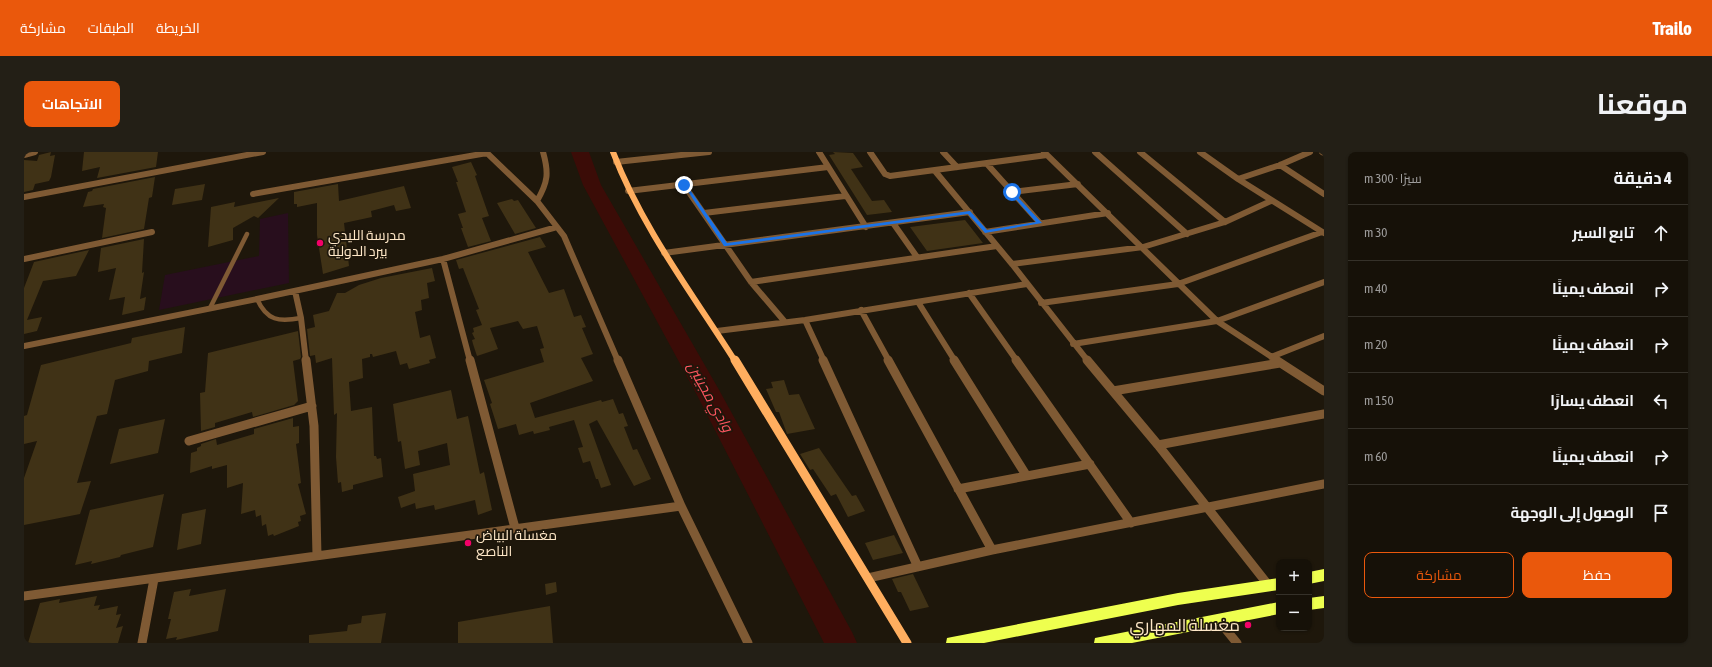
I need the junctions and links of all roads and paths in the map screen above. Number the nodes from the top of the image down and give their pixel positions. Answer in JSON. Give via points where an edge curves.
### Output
{"nodes":[{"id":1,"x":35,"y":152,"type":"edge"},
{"id":2,"x":263,"y":152,"type":"edge"},
{"id":3,"x":543,"y":152,"type":"edge"},
{"id":4,"x":613,"y":152,"type":"edge"},
{"id":5,"x":709,"y":152,"type":"edge"},
{"id":6,"x":819,"y":152,"type":"edge"},
{"id":7,"x":870,"y":152,"type":"edge"},
{"id":8,"x":943,"y":152,"type":"edge"},
{"id":9,"x":1095,"y":152,"type":"edge"},
{"id":10,"x":1140,"y":152,"type":"edge"},
{"id":11,"x":1211,"y":152,"type":"edge"},
{"id":12,"x":1310,"y":152,"type":"edge"},
{"id":13,"x":487,"y":153,"type":"edge"},
{"id":14,"x":1202,"y":153,"type":"edge"},
{"id":15,"x":1045,"y":154,"type":"edge"},
{"id":16,"x":24,"y":155,"type":"edge"},
{"id":17,"x":616,"y":162,"type":"junction"},
{"id":18,"x":987,"y":164,"type":"junction"},
{"id":19,"x":1280,"y":165,"type":"junction"},
{"id":20,"x":828,"y":167,"type":"junction"},
{"id":21,"x":957,"y":168,"type":"junction"},
{"id":22,"x":935,"y":171,"type":"junction"},
{"id":23,"x":1238,"y":179,"type":"junction"},
{"id":24,"x":1078,"y":184,"type":"junction"},
{"id":25,"x":684,"y":185,"type":"junction"},
{"id":26,"x":628,"y":190,"type":"junction"},
{"id":27,"x":1012,"y":192,"type":"junction"},
{"id":28,"x":253,"y":194,"type":"dead end"},
{"id":29,"x":1324,"y":194,"type":"edge"},
{"id":30,"x":845,"y":196,"type":"junction"},
{"id":31,"x":24,"y":197,"type":"edge"},
{"id":32,"x":537,"y":201,"type":"junction"},
{"id":33,"x":1272,"y":201,"type":"junction"},
{"id":34,"x":970,"y":212,"type":"junction"},
{"id":35,"x":704,"y":213,"type":"junction"},
{"id":36,"x":1108,"y":213,"type":"junction"},
{"id":37,"x":1225,"y":222,"type":"junction"},
{"id":38,"x":893,"y":223,"type":"junction"},
{"id":39,"x":1040,"y":223,"type":"junction"},
{"id":40,"x":866,"y":227,"type":"junction"},
{"id":41,"x":557,"y":228,"type":"junction"},
{"id":42,"x":152,"y":232,"type":"dead end"},
{"id":43,"x":985,"y":232,"type":"junction"},
{"id":44,"x":1323,"y":233,"type":"edge"},
{"id":45,"x":247,"y":234,"type":"dead end"},
{"id":46,"x":1187,"y":234,"type":"junction"},
{"id":47,"x":726,"y":244,"type":"junction"},
{"id":48,"x":996,"y":246,"type":"junction"},
{"id":49,"x":1143,"y":247,"type":"junction"},
{"id":50,"x":664,"y":253,"type":"junction"},
{"id":51,"x":917,"y":257,"type":"junction"},
{"id":52,"x":24,"y":259,"type":"edge"},
{"id":53,"x":443,"y":259,"type":"junction"},
{"id":54,"x":1012,"y":264,"type":"junction"},
{"id":55,"x":751,"y":282,"type":"junction"},
{"id":56,"x":1324,"y":282,"type":"edge"},
{"id":57,"x":1027,"y":284,"type":"junction"},
{"id":58,"x":1178,"y":284,"type":"junction"},
{"id":59,"x":295,"y":291,"type":"junction"},
{"id":60,"x":969,"y":293,"type":"junction"},
{"id":61,"x":257,"y":299,"type":"junction"},
{"id":62,"x":918,"y":302,"type":"junction"},
{"id":63,"x":1041,"y":303,"type":"junction"},
{"id":64,"x":210,"y":308,"type":"junction"},
{"id":65,"x":861,"y":310,"type":"junction"},
{"id":66,"x":301,"y":318,"type":"junction"},
{"id":67,"x":805,"y":320,"type":"junction"},
{"id":68,"x":1217,"y":321,"type":"junction"},
{"id":69,"x":785,"y":322,"type":"junction"},
{"id":70,"x":717,"y":331,"type":"junction"},
{"id":71,"x":1324,"y":336,"type":"edge"},
{"id":72,"x":1073,"y":344,"type":"junction"},
{"id":73,"x":24,"y":346,"type":"edge"},
{"id":74,"x":1271,"y":357,"type":"junction"},
{"id":75,"x":1280,"y":363,"type":"junction"},
{"id":76,"x":1113,"y":391,"type":"junction"},
{"id":77,"x":1324,"y":391,"type":"edge"},
{"id":78,"x":312,"y":406,"type":"junction"},
{"id":79,"x":1324,"y":414,"type":"edge"},
{"id":80,"x":189,"y":441,"type":"dead end"},
{"id":81,"x":1158,"y":445,"type":"junction"},
{"id":82,"x":1090,"y":464,"type":"junction"},
{"id":83,"x":1026,"y":475,"type":"junction"},
{"id":84,"x":1324,"y":484,"type":"edge"},
{"id":85,"x":958,"y":489,"type":"junction"},
{"id":86,"x":681,"y":506,"type":"junction"},
{"id":87,"x":1206,"y":507,"type":"junction"},
{"id":88,"x":1131,"y":523,"type":"junction"},
{"id":89,"x":515,"y":528,"type":"junction"},
{"id":90,"x":992,"y":550,"type":"junction"},
{"id":91,"x":317,"y":556,"type":"junction"},
{"id":92,"x":918,"y":567,"type":"junction"},
{"id":93,"x":1324,"y":575,"type":"edge"},
{"id":94,"x":1312,"y":577,"type":"edge"},
{"id":95,"x":868,"y":578,"type":"junction"},
{"id":96,"x":154,"y":579,"type":"junction"},
{"id":97,"x":1274,"y":585,"type":"edge"},
{"id":98,"x":24,"y":596,"type":"edge"},
{"id":99,"x":1324,"y":602,"type":"edge"},
{"id":100,"x":1312,"y":604,"type":"edge"},
{"id":101,"x":1276,"y":609,"type":"edge"},
{"id":102,"x":1219,"y":621,"type":"junction"},
{"id":103,"x":142,"y":643,"type":"edge"},
{"id":104,"x":748,"y":643,"type":"edge"},
{"id":105,"x":907,"y":643,"type":"edge"},
{"id":106,"x":952,"y":643,"type":"edge"},
{"id":107,"x":1100,"y":643,"type":"edge"},
{"id":108,"x":1237,"y":643,"type":"edge"}],
"edges":[{"from":1,"to":16,"type":"street"},
{"from":2,"to":31,"type":"street"},
{"from":3,"to":32,"type":"street","via":[[548,169],[547,184]]},
{"from":4,"to":17,"type":"street"},
{"from":5,"to":17,"type":"street"},
{"from":6,"to":20,"type":"street"},
{"from":7,"to":22,"type":"street","via":[[885,174],[890,176]]},
{"from":8,"to":21,"type":"street"},
{"from":9,"to":46,"type":"street"},
{"from":10,"to":37,"type":"street"},
{"from":11,"to":14,"type":"street"},
{"from":12,"to":19,"type":"street"},
{"from":13,"to":28,"type":"street"},
{"from":13,"to":32,"type":"street"},
{"from":14,"to":23,"type":"street"},
{"from":15,"to":18,"type":"street"},
{"from":15,"to":24,"type":"street"},
{"from":17,"to":26,"type":"street"},
{"from":18,"to":21,"type":"street"},
{"from":18,"to":27,"type":"street"},
{"from":19,"to":23,"type":"street"},
{"from":19,"to":29,"type":"street"},
{"from":20,"to":25,"type":"street"},
{"from":20,"to":30,"type":"street"},
{"from":21,"to":22,"type":"street"},
{"from":22,"to":34,"type":"street"},
{"from":23,"to":33,"type":"street"},
{"from":24,"to":27,"type":"street"},
{"from":24,"to":36,"type":"street"},
{"from":25,"to":26,"type":"street"},
{"from":25,"to":35,"type":"street"},
{"from":26,"to":50,"type":"street"},
{"from":27,"to":39,"type":"street"},
{"from":30,"to":35,"type":"street"},
{"from":30,"to":40,"type":"street"},
{"from":32,"to":41,"type":"street"},
{"from":33,"to":37,"type":"street"},
{"from":33,"to":44,"type":"street"},
{"from":34,"to":38,"type":"street"},
{"from":34,"to":43,"type":"street"},
{"from":35,"to":47,"type":"street"},
{"from":36,"to":39,"type":"street"},
{"from":36,"to":49,"type":"street"},
{"from":37,"to":46,"type":"street"},
{"from":38,"to":40,"type":"street"},
{"from":38,"to":51,"type":"street"},
{"from":39,"to":43,"type":"street"},
{"from":40,"to":47,"type":"street"},
{"from":41,"to":53,"type":"street"},
{"from":41,"to":86,"type":"street","via":[[564,236]]},
{"from":42,"to":52,"type":"street"},
{"from":43,"to":48,"type":"street"},
{"from":44,"to":58,"type":"street"},
{"from":45,"to":64,"type":"lane"},
{"from":46,"to":49,"type":"street"},
{"from":47,"to":50,"type":"street"},
{"from":47,"to":55,"type":"street"},
{"from":48,"to":51,"type":"street"},
{"from":48,"to":54,"type":"street"},
{"from":49,"to":54,"type":"street"},
{"from":49,"to":58,"type":"street"},
{"from":50,"to":70,"type":"street"},
{"from":51,"to":55,"type":"street"},
{"from":53,"to":59,"type":"street"},
{"from":53,"to":89,"type":"street"},
{"from":54,"to":57,"type":"street"},
{"from":55,"to":69,"type":"street"},
{"from":56,"to":68,"type":"street"},
{"from":57,"to":60,"type":"street"},
{"from":57,"to":63,"type":"street"},
{"from":58,"to":63,"type":"street"},
{"from":58,"to":68,"type":"street"},
{"from":59,"to":61,"type":"street"},
{"from":59,"to":66,"type":"street"},
{"from":60,"to":62,"type":"street"},
{"from":60,"to":82,"type":"street"},
{"from":61,"to":64,"type":"street"},
{"from":61,"to":66,"type":"lane","via":[[260,308],[270,318],[289,321]]},
{"from":62,"to":65,"type":"street"},
{"from":62,"to":83,"type":"street"},
{"from":63,"to":72,"type":"street"},
{"from":64,"to":73,"type":"street"},
{"from":65,"to":67,"type":"street"},
{"from":65,"to":85,"type":"street"},
{"from":66,"to":78,"type":"street"},
{"from":67,"to":69,"type":"street"},
{"from":67,"to":92,"type":"street"},
{"from":68,"to":72,"type":"street"},
{"from":68,"to":74,"type":"street"},
{"from":69,"to":70,"type":"street"},
{"from":70,"to":95,"type":"street"},
{"from":71,"to":74,"type":"street"},
{"from":72,"to":76,"type":"street"},
{"from":74,"to":75,"type":"street"},
{"from":75,"to":76,"type":"street"},
{"from":75,"to":77,"type":"street"},
{"from":76,"to":81,"type":"street"},
{"from":78,"to":80,"type":"street"},
{"from":78,"to":91,"type":"street"},
{"from":79,"to":81,"type":"street"},
{"from":81,"to":87,"type":"street"},
{"from":82,"to":83,"type":"street"},
{"from":82,"to":88,"type":"street"},
{"from":83,"to":85,"type":"street"},
{"from":84,"to":87,"type":"street"},
{"from":85,"to":90,"type":"street"},
{"from":86,"to":89,"type":"street"},
{"from":86,"to":104,"type":"street"},
{"from":87,"to":88,"type":"street"},
{"from":87,"to":97,"type":"street"},
{"from":88,"to":90,"type":"street"},
{"from":89,"to":91,"type":"street"},
{"from":90,"to":92,"type":"street"},
{"from":91,"to":96,"type":"street"},
{"from":92,"to":95,"type":"street"},
{"from":93,"to":94,"type":"main road"},
{"from":95,"to":105,"type":"street"},
{"from":96,"to":98,"type":"street"},
{"from":96,"to":103,"type":"street"},
{"from":97,"to":106,"type":"main road","via":[[1178,599]]},
{"from":99,"to":100,"type":"main road"},
{"from":101,"to":102,"type":"main road"},
{"from":102,"to":107,"type":"main road"},
{"from":102,"to":108,"type":"street"}]}
